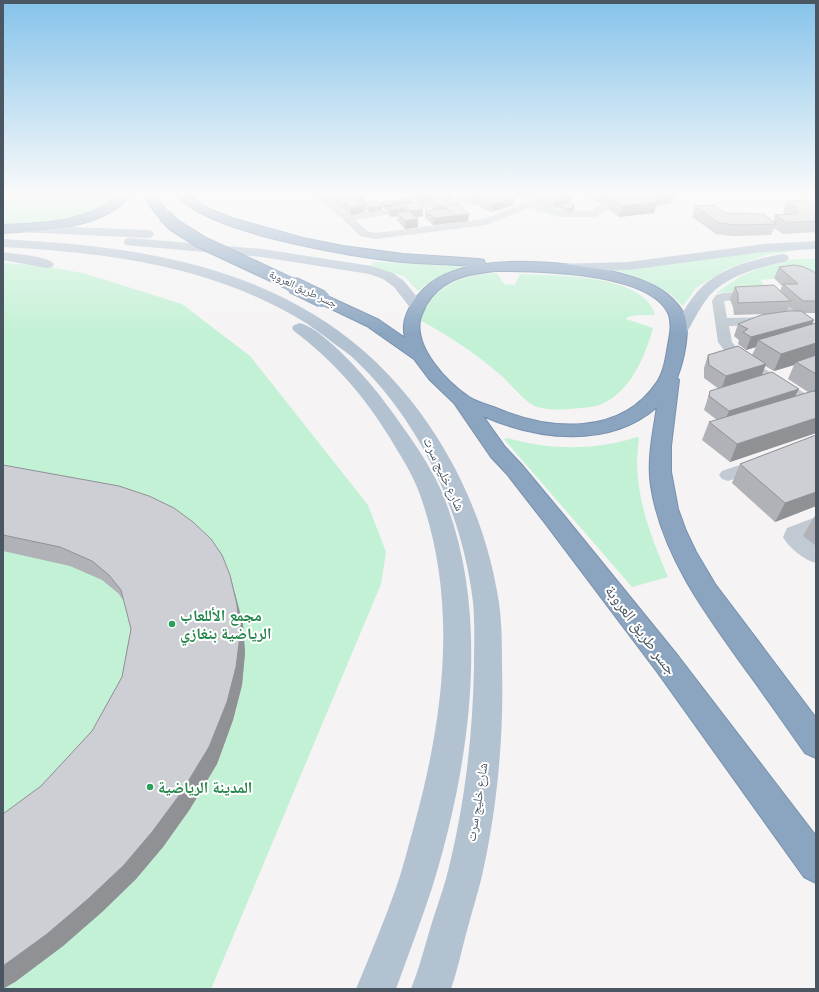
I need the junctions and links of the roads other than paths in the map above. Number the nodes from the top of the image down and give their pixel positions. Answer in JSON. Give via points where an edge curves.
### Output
{"nodes":[{"id":1,"x":120,"y":241,"type":"edge"},
{"id":2,"x":200,"y":241,"type":"edge"},
{"id":3,"x":241,"y":241,"type":"edge"},
{"id":4,"x":303,"y":241,"type":"edge"},
{"id":5,"x":3,"y":243,"type":"edge"},
{"id":6,"x":816,"y":245,"type":"edge"},
{"id":7,"x":219,"y":248,"type":"junction"},
{"id":8,"x":3,"y":249,"type":"edge"},
{"id":9,"x":384,"y":255,"type":"junction"},
{"id":10,"x":816,"y":255,"type":"edge"},
{"id":11,"x":3,"y":256,"type":"edge"},
{"id":12,"x":46,"y":264,"type":"dead end"},
{"id":13,"x":514,"y":266,"type":"junction"},
{"id":14,"x":556,"y":268,"type":"junction"},
{"id":15,"x":184,"y":270,"type":"junction"},
{"id":16,"x":417,"y":307,"type":"junction"},
{"id":17,"x":802,"y":320,"type":"junction"},
{"id":18,"x":816,"y":320,"type":"edge"},
{"id":19,"x":721,"y":322,"type":"junction"},
{"id":20,"x":679,"y":332,"type":"junction"},
{"id":21,"x":813,"y":336,"type":"edge"},
{"id":22,"x":753,"y":354,"type":"edge"},
{"id":23,"x":420,"y":355,"type":"junction"},
{"id":24,"x":732,"y":359,"type":"junction"},
{"id":25,"x":672,"y":372,"type":"junction"},
{"id":26,"x":786,"y":375,"type":"dead end"},
{"id":27,"x":771,"y":380,"type":"junction"},
{"id":28,"x":757,"y":385,"type":"edge"},
{"id":29,"x":462,"y":400,"type":"junction"},
{"id":30,"x":814,"y":404,"type":"edge"},
{"id":31,"x":795,"y":408,"type":"edge"},
{"id":32,"x":772,"y":459,"type":"edge"},
{"id":33,"x":728,"y":475,"type":"dead end"},
{"id":34,"x":816,"y":524,"type":"edge"},
{"id":35,"x":816,"y":556,"type":"edge"},
{"id":36,"x":816,"y":743,"type":"edge"},
{"id":37,"x":816,"y":865,"type":"edge"},
{"id":38,"x":376,"y":989,"type":"edge"},
{"id":39,"x":431,"y":989,"type":"edge"}],
"edges":[{"from":1,"to":7,"type":"main road"},
{"from":2,"to":23,"type":"highway","name":"جسر طريق العروبة","bridge":true,"via":[[373,323]]},
{"from":3,"to":9,"type":"main road"},
{"from":4,"to":9,"type":"highway"},
{"from":5,"to":15,"type":"main road","name":"شارع خليج سرت","via":[[104,250],[152,258]]},
{"from":6,"to":14,"type":"main road","via":[[764,248],[628,266]]},
{"from":7,"to":15,"type":"main road"},
{"from":7,"to":16,"type":"main road","via":[[372,270],[399,282]]},
{"from":8,"to":15,"type":"main road","name":"شارع خليج سرت","via":[[95,256]]},
{"from":9,"to":13,"type":"highway"},
{"from":10,"to":20,"type":"main road","via":[[761,262],[729,275],[704,293]]},
{"from":11,"to":12,"type":"main road"},
{"from":13,"to":14,"type":"highway"},
{"from":13,"to":16,"type":"highway","via":[[494,267],[453,276],[433,287]]},
{"from":14,"to":20,"type":"highway","via":[[595,272],[649,289],[673,308]]},
{"from":15,"to":38,"type":"main road","name":"شارع خليج سرت","via":[[264,306],[319,341],[341,360],[363,383],[386,414],[430,491],[442,527],[452,569],[458,616],[457,678],[452,724],[439,797],[413,892]]},
{"from":15,"to":39,"type":"main road","name":"شارع خليج سرت","via":[[228,279],[278,300],[329,330],[360,356],[381,376],[417,419],[447,473],[463,510],[486,598],[489,652],[487,712],[481,786],[465,872]]},
{"from":16,"to":23,"type":"highway","via":[[411,328]]},
{"from":17,"to":18,"type":"street"},
{"from":17,"to":19,"type":"street"},
{"from":17,"to":19,"type":"street","via":[[775,296],[766,294],[720,298],[718,301]]},
{"from":17,"to":21,"type":"street"},
{"from":19,"to":24,"type":"street"},
{"from":20,"to":25,"type":"highway"},
{"from":22,"to":24,"type":"street"},
{"from":23,"to":29,"type":"highway","via":[[438,379]]},
{"from":24,"to":27,"type":"street"},
{"from":25,"to":29,"type":"highway","via":[[661,392],[639,414],[618,423],[589,430],[527,426],[499,417]]},
{"from":25,"to":36,"type":"highway","via":[[662,437],[661,468],[663,491],[672,522],[703,588]]},
{"from":26,"to":27,"type":"street"},
{"from":27,"to":28,"type":"street"},
{"from":27,"to":30,"type":"street"},
{"from":29,"to":37,"type":"highway","name":"جسر طريق العروبة","via":[[498,452],[620,602]]},
{"from":30,"to":31,"type":"street"},
{"from":32,"to":33,"type":"street"},
{"from":34,"to":35,"type":"street","via":[[794,533],[793,537]]}]}
